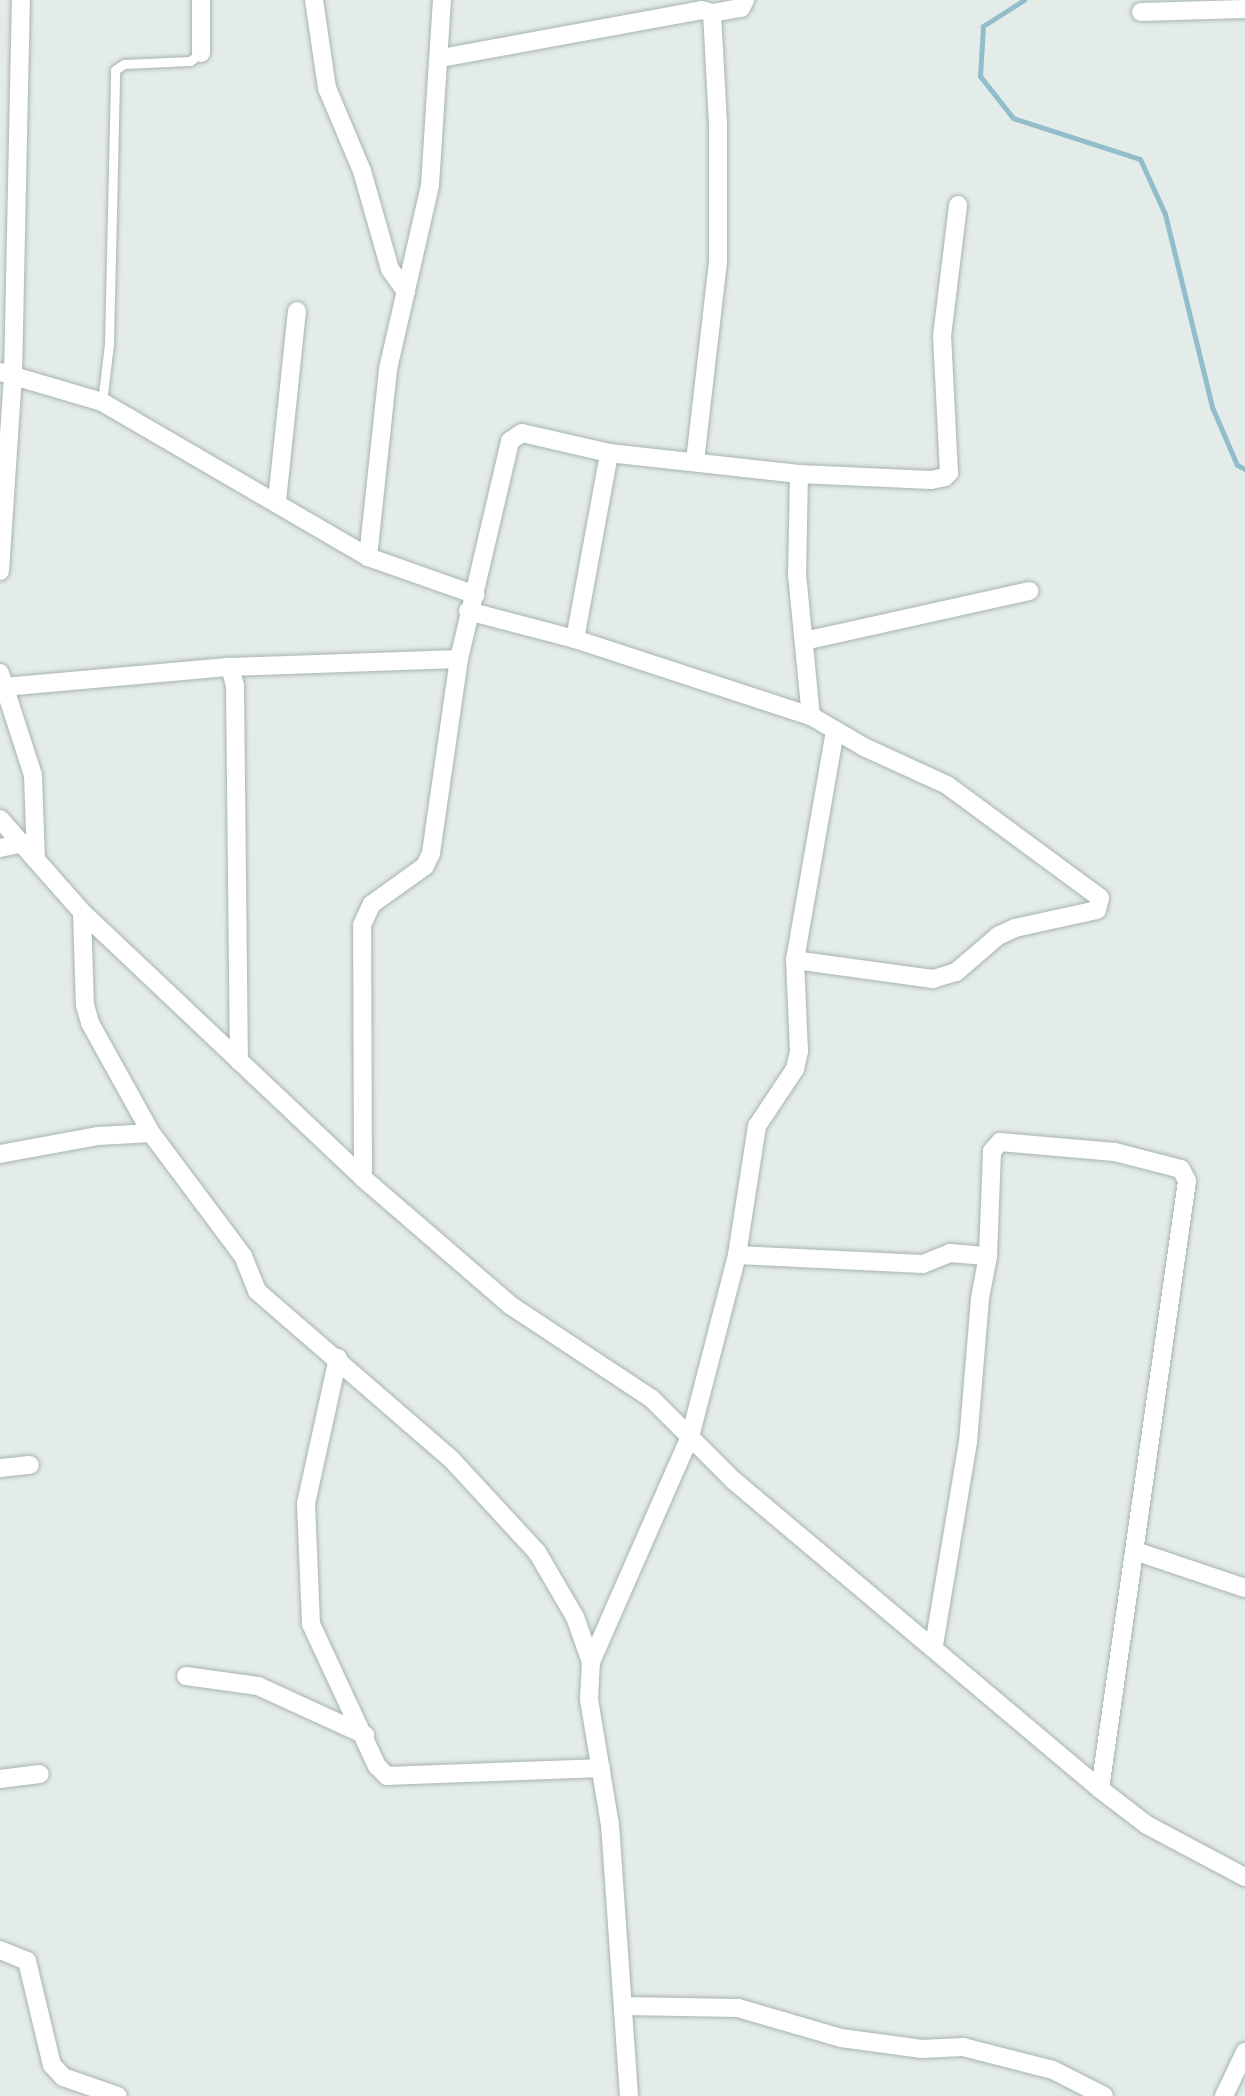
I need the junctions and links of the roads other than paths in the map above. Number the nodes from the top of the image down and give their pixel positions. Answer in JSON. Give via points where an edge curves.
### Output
{"nodes":[{"id":1,"x":21,"y":0,"type":"edge"},
{"id":2,"x":201,"y":0,"type":"edge"},
{"id":3,"x":314,"y":0,"type":"edge"},
{"id":4,"x":442,"y":0,"type":"edge"},
{"id":5,"x":745,"y":0,"type":"edge"},
{"id":6,"x":1245,"y":9,"type":"edge"},
{"id":7,"x":1141,"y":12,"type":"dead end"},
{"id":8,"x":712,"y":13,"type":"junction"},
{"id":9,"x":201,"y":53,"type":"joint"},
{"id":10,"x":441,"y":58,"type":"junction"},
{"id":11,"x":958,"y":205,"type":"dead end"},
{"id":12,"x":406,"y":292,"type":"junction"},
{"id":13,"x":297,"y":311,"type":"dead end"},
{"id":14,"x":6,"y":374,"type":"edge"},
{"id":15,"x":102,"y":402,"type":"junction"},
{"id":16,"x":609,"y":453,"type":"junction"},
{"id":17,"x":695,"y":462,"type":"junction"},
{"id":18,"x":799,"y":474,"type":"junction"},
{"id":19,"x":277,"y":501,"type":"junction"},
{"id":20,"x":368,"y":557,"type":"junction"},
{"id":21,"x":0,"y":571,"type":"edge"},
{"id":22,"x":1030,"y":590,"type":"dead end"},
{"id":23,"x":472,"y":603,"type":"junction"},
{"id":24,"x":575,"y":639,"type":"junction"},
{"id":25,"x":804,"y":641,"type":"junction"},
{"id":26,"x":458,"y":659,"type":"junction"},
{"id":27,"x":230,"y":667,"type":"junction"},
{"id":28,"x":2,"y":680,"type":"edge"},
{"id":29,"x":811,"y":716,"type":"junction"},
{"id":30,"x":835,"y":730,"type":"junction"},
{"id":31,"x":0,"y":819,"type":"edge"},
{"id":32,"x":23,"y":843,"type":"junction"},
{"id":33,"x":0,"y":848,"type":"edge"},
{"id":34,"x":36,"y":860,"type":"junction"},
{"id":35,"x":82,"y":912,"type":"junction"},
{"id":36,"x":795,"y":960,"type":"junction"},
{"id":37,"x":239,"y":1061,"type":"junction"},
{"id":38,"x":151,"y":1133,"type":"junction"},
{"id":39,"x":0,"y":1154,"type":"edge"},
{"id":40,"x":363,"y":1178,"type":"junction"},
{"id":41,"x":737,"y":1255,"type":"junction"},
{"id":42,"x":988,"y":1256,"type":"junction"},
{"id":43,"x":338,"y":1358,"type":"junction"},
{"id":44,"x":690,"y":1437,"type":"junction"},
{"id":45,"x":30,"y":1465,"type":"dead end"},
{"id":46,"x":0,"y":1468,"type":"edge"},
{"id":47,"x":1135,"y":1551,"type":"junction"},
{"id":48,"x":1245,"y":1588,"type":"edge"},
{"id":49,"x":934,"y":1645,"type":"junction"},
{"id":50,"x":591,"y":1662,"type":"junction"},
{"id":51,"x":186,"y":1676,"type":"dead end"},
{"id":52,"x":365,"y":1735,"type":"junction"},
{"id":53,"x":601,"y":1768,"type":"junction"},
{"id":54,"x":40,"y":1774,"type":"dead end"},
{"id":55,"x":0,"y":1779,"type":"edge"},
{"id":56,"x":1100,"y":1788,"type":"junction"},
{"id":57,"x":1245,"y":1877,"type":"edge"},
{"id":58,"x":0,"y":1950,"type":"edge"},
{"id":59,"x":624,"y":2006,"type":"junction"},
{"id":60,"x":1245,"y":2052,"type":"edge"},
{"id":61,"x":118,"y":2096,"type":"edge"},
{"id":62,"x":629,"y":2096,"type":"edge"},
{"id":63,"x":1104,"y":2096,"type":"edge"},
{"id":64,"x":1224,"y":2096,"type":"edge"}],
"edges":[{"from":1,"to":14,"type":"street"},
{"from":2,"to":9,"type":"street"},
{"from":3,"to":12,"type":"street","via":[[327,88],[362,171],[390,269]]},
{"from":4,"to":10,"type":"street"},
{"from":5,"to":8,"type":"street","via":[[741,8]]},
{"from":6,"to":7,"type":"street"},
{"from":8,"to":10,"type":"street","via":[[702,10]]},
{"from":8,"to":17,"type":"street","via":[[718,262],[713,341]]},
{"from":9,"to":15,"type":"lane","via":[[190,61],[124,64],[115,70],[109,344]]},
{"from":10,"to":12,"type":"street","via":[[430,185]]},
{"from":11,"to":18,"type":"street","via":[[942,336],[949,473],[931,480]]},
{"from":12,"to":20,"type":"street","via":[[388,369]]},
{"from":13,"to":19,"type":"street"},
{"from":14,"to":15,"type":"street"},
{"from":14,"to":21,"type":"street"},
{"from":15,"to":19,"type":"street"},
{"from":16,"to":17,"type":"street"},
{"from":16,"to":23,"type":"street","via":[[514,435]]},
{"from":16,"to":24,"type":"street"},
{"from":17,"to":18,"type":"street"},
{"from":18,"to":25,"type":"street","via":[[797,574]]},
{"from":19,"to":20,"type":"street"},
{"from":20,"to":23,"type":"street"},
{"from":22,"to":25,"type":"street"},
{"from":23,"to":24,"type":"street"},
{"from":23,"to":26,"type":"street"},
{"from":24,"to":29,"type":"street"},
{"from":25,"to":29,"type":"street"},
{"from":26,"to":27,"type":"street"},
{"from":26,"to":40,"type":"street","via":[[431,853],[425,866],[372,904],[362,925]]},
{"from":27,"to":28,"type":"street"},
{"from":27,"to":37,"type":"street","via":[[234,686]]},
{"from":28,"to":34,"type":"street","via":[[36,788]]},
{"from":29,"to":30,"type":"street"},
{"from":30,"to":36,"type":"street"},
{"from":30,"to":36,"type":"street","via":[[947,785],[1100,898],[1101,905],[1097,910],[1015,928],[998,936],[956,972],[933,979]]},
{"from":31,"to":32,"type":"street"},
{"from":32,"to":33,"type":"street"},
{"from":32,"to":34,"type":"street"},
{"from":34,"to":35,"type":"street"},
{"from":35,"to":37,"type":"street"},
{"from":35,"to":38,"type":"street","via":[[85,1005]]},
{"from":36,"to":41,"type":"street","via":[[797,1060],[757,1126]]},
{"from":37,"to":40,"type":"street"},
{"from":38,"to":39,"type":"street","via":[[98,1136]]},
{"from":38,"to":43,"type":"street","via":[[243,1256],[257,1291]]},
{"from":40,"to":44,"type":"street","via":[[510,1305],[652,1399]]},
{"from":41,"to":42,"type":"street","via":[[923,1264],[950,1253]]},
{"from":41,"to":44,"type":"street"},
{"from":42,"to":47,"type":"street","via":[[992,1151],[1000,1142],[1115,1152],[1186,1174]]},
{"from":42,"to":49,"type":"street","via":[[968,1443]]},
{"from":43,"to":50,"type":"street","via":[[452,1460],[537,1552],[575,1617]]},
{"from":43,"to":52,"type":"street","via":[[306,1504],[310,1613],[311,1624]]},
{"from":44,"to":49,"type":"street","via":[[733,1480]]},
{"from":44,"to":50,"type":"street"},
{"from":45,"to":46,"type":"street"},
{"from":47,"to":48,"type":"street"},
{"from":47,"to":56,"type":"street"},
{"from":49,"to":56,"type":"street"},
{"from":50,"to":53,"type":"street","via":[[589,1699]]},
{"from":51,"to":52,"type":"street","via":[[258,1686]]},
{"from":52,"to":53,"type":"street","via":[[377,1766],[387,1776]]},
{"from":53,"to":59,"type":"street"},
{"from":54,"to":55,"type":"street"},
{"from":56,"to":57,"type":"street","via":[[1147,1825]]},
{"from":58,"to":61,"type":"street","via":[[27,1961],[52,2065],[63,2077]]},
{"from":59,"to":62,"type":"street"},
{"from":59,"to":63,"type":"street","via":[[738,2008],[841,2038],[922,2049],[963,2047],[1053,2070]]},
{"from":60,"to":64,"type":"street"}]}
